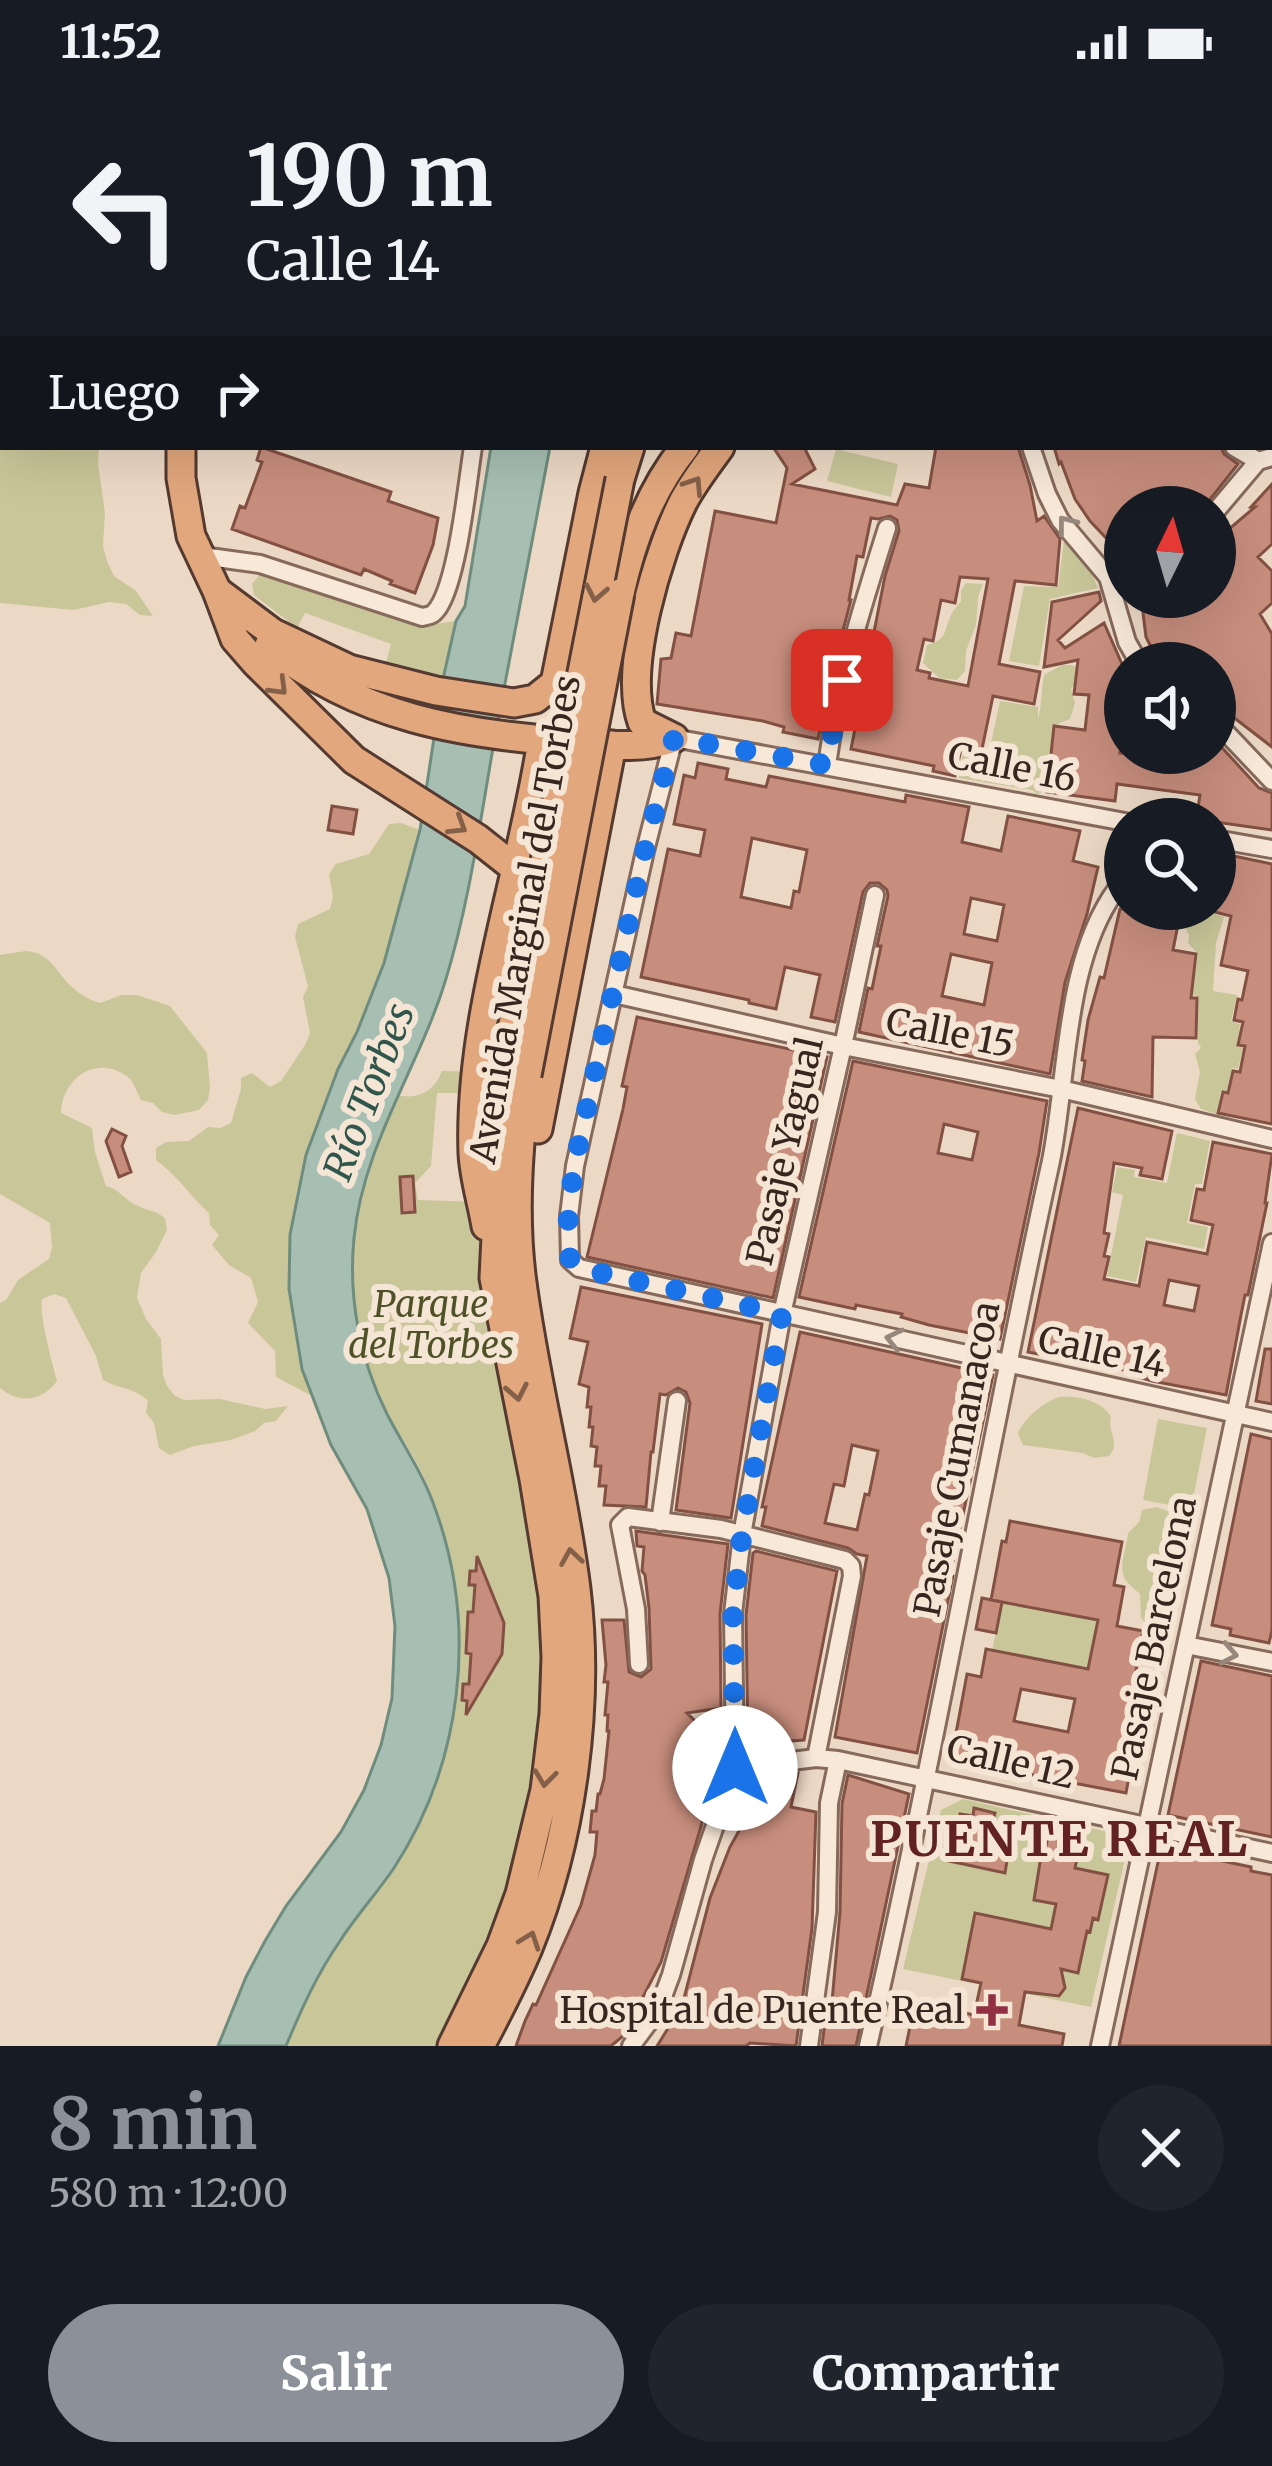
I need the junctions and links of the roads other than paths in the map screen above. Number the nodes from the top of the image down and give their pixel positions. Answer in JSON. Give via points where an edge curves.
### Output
{"nodes":[{"id":1,"x":181,"y":450,"type":"edge"},
{"id":2,"x":472,"y":450,"type":"edge"},
{"id":3,"x":603,"y":450,"type":"edge"},
{"id":4,"x":629,"y":450,"type":"edge"},
{"id":5,"x":683,"y":450,"type":"edge"},
{"id":6,"x":718,"y":450,"type":"edge"},
{"id":7,"x":1031,"y":450,"type":"edge"},
{"id":8,"x":1265,"y":459,"type":"edge"},
{"id":9,"x":1236,"y":490,"type":"edge"},
{"id":10,"x":887,"y":528,"type":"dead end"},
{"id":11,"x":202,"y":556,"type":"junction"},
{"id":12,"x":1104,"y":572,"type":"edge"},
{"id":13,"x":217,"y":591,"type":"junction"},
{"id":14,"x":559,"y":664,"type":"junction"},
{"id":15,"x":635,"y":676,"type":"junction"},
{"id":16,"x":674,"y":738,"type":"junction"},
{"id":17,"x":542,"y":740,"type":"junction"},
{"id":18,"x":1236,"y":743,"type":"edge"},
{"id":19,"x":612,"y":746,"type":"junction"},
{"id":20,"x":827,"y":765,"type":"junction"},
{"id":21,"x":1272,"y":781,"type":"edge"},
{"id":22,"x":1104,"y":818,"type":"edge"},
{"id":23,"x":1236,"y":843,"type":"edge"},
{"id":24,"x":1272,"y":849,"type":"edge"},
{"id":25,"x":516,"y":869,"type":"junction"},
{"id":26,"x":875,"y":895,"type":"dead end"},
{"id":27,"x":1104,"y":906,"type":"edge"},
{"id":28,"x":614,"y":994,"type":"junction"},
{"id":29,"x":843,"y":1046,"type":"junction"},
{"id":30,"x":516,"y":1072,"type":"junction"},
{"id":31,"x":1060,"y":1089,"type":"junction"},
{"id":32,"x":1272,"y":1139,"type":"edge"},
{"id":33,"x":516,"y":1189,"type":"junction"},
{"id":34,"x":1272,"y":1243,"type":"edge"},
{"id":35,"x":494,"y":1277,"type":"junction"},
{"id":36,"x":782,"y":1314,"type":"junction"},
{"id":37,"x":1009,"y":1365,"type":"junction"},
{"id":38,"x":677,"y":1401,"type":"dead end"},
{"id":39,"x":1236,"y":1414,"type":"junction"},
{"id":40,"x":1272,"y":1422,"type":"edge"},
{"id":41,"x":660,"y":1522,"type":"junction"},
{"id":42,"x":742,"y":1535,"type":"junction"},
{"id":43,"x":1186,"y":1645,"type":"junction"},
{"id":44,"x":1272,"y":1662,"type":"edge"},
{"id":45,"x":639,"y":1664,"type":"dead end"},
{"id":46,"x":816,"y":1757,"type":"junction"},
{"id":47,"x":838,"y":1760,"type":"junction"},
{"id":48,"x":735,"y":1768,"type":"junction"},
{"id":49,"x":928,"y":1778,"type":"junction"},
{"id":50,"x":1147,"y":1827,"type":"junction"},
{"id":51,"x":1272,"y":1853,"type":"edge"},
{"id":52,"x":452,"y":2046,"type":"edge"},
{"id":53,"x":480,"y":2046,"type":"edge"},
{"id":54,"x":631,"y":2046,"type":"edge"},
{"id":55,"x":809,"y":2046,"type":"edge"},
{"id":56,"x":868,"y":2046,"type":"edge"},
{"id":57,"x":1100,"y":2046,"type":"edge"}],
"edges":[{"from":1,"to":11,"type":"highway","via":[[183,497]]},
{"from":2,"to":11,"type":"street","via":[[450,580],[430,616],[260,564]]},
{"from":3,"to":14,"type":"highway"},
{"from":4,"to":30,"type":"highway","name":"Avenida Marginal del Torbes","one_way":true,"bridge":true},
{"from":5,"to":30,"type":"highway","name":"Avenida Marginal del Torbes","bridge":true,"via":[[632,543]]},
{"from":15,"to":6,"type":"highway","one_way":true,"via":[[670,532]]},
{"from":12,"to":7,"type":"street","one_way":true,"via":[[1060,520]]},
{"from":8,"to":9,"type":"street"},
{"from":10,"to":20,"type":"street","via":[[848,650]]},
{"from":11,"to":13,"type":"highway"},
{"from":13,"to":14,"type":"highway","via":[[330,662],[436,691],[536,699],[554,683]]},
{"from":13,"to":17,"type":"highway","via":[[250,631],[345,695],[431,723]]},
{"from":13,"to":25,"type":"highway","one_way":true,"via":[[235,639],[354,760]]},
{"from":14,"to":15,"type":"highway","via":[[587,681]]},
{"from":15,"to":16,"type":"highway","via":[[643,722]]},
{"from":16,"to":17,"type":"highway","via":[[584,726]]},
{"from":16,"to":19,"type":"highway"},
{"from":16,"to":20,"type":"street","name":"Calle 16"},
{"from":16,"to":28,"type":"street"},
{"from":17,"to":19,"type":"highway"},
{"from":17,"to":25,"type":"highway"},
{"from":18,"to":21,"type":"street"},
{"from":19,"to":33,"type":"highway","via":[[534,1147]]},
{"from":20,"to":22,"type":"street","name":"Calle 16"},
{"from":23,"to":24,"type":"street"},
{"from":25,"to":35,"type":"highway","via":[[482,1029],[473,1125]]},
{"from":26,"to":29,"type":"street","name":"Pasaje Yagual"},
{"from":27,"to":31,"type":"street","name":"Pasaje Cumanacoa","via":[[1089,939]]},
{"from":28,"to":29,"type":"street","name":"Calle 15"},
{"from":28,"to":36,"type":"street","name":"Calle 14","via":[[574,1166],[570,1260]]},
{"from":29,"to":31,"type":"street","name":"Calle 15"},
{"from":29,"to":36,"type":"street","name":"Pasaje Yagual"},
{"from":30,"to":33,"type":"highway","name":"Avenida Marginal del Torbes"},
{"from":30,"to":35,"type":"highway","name":"Avenida Marginal del Torbes"},
{"from":31,"to":32,"type":"street","name":"Calle 15"},
{"from":31,"to":37,"type":"street","name":"Pasaje Cumanacoa"},
{"from":53,"to":33,"type":"highway","name":"Avenida Marginal del Torbes","one_way":true,"via":[[544,1899],[571,1789],[578,1716],[577,1593],[521,1274]]},
{"from":34,"to":39,"type":"street","name":"Pasaje Barcelona"},
{"from":35,"to":52,"type":"highway","name":"Avenida Marginal del Torbes","one_way":true,"via":[[553,1596],[554,1714],[520,1894]]},
{"from":37,"to":36,"type":"street","name":"Calle 14","one_way":true},
{"from":36,"to":42,"type":"street","name":"Pasaje Yagual"},
{"from":37,"to":39,"type":"street","name":"Calle 14"},
{"from":37,"to":49,"type":"street","name":"Pasaje Cumanacoa"},
{"from":38,"to":41,"type":"street"},
{"from":39,"to":40,"type":"street","name":"Calle 14"},
{"from":39,"to":43,"type":"street","name":"Pasaje Barcelona"},
{"from":41,"to":42,"type":"street"},
{"from":41,"to":45,"type":"street","via":[[628,1517],[620,1525]]},
{"from":42,"to":46,"type":"street","via":[[851,1566]]},
{"from":42,"to":48,"type":"street","name":"Pasaje Yagual","via":[[733,1614]]},
{"from":43,"to":44,"type":"street","one_way":true},
{"from":43,"to":50,"type":"street","name":"Pasaje Barcelona"},
{"from":46,"to":47,"type":"street","name":"Calle 12"},
{"from":46,"to":48,"type":"street","name":"Calle 12"},
{"from":47,"to":49,"type":"street","name":"Calle 12"},
{"from":47,"to":55,"type":"street"},
{"from":48,"to":54,"type":"street","name":"Pasaje Yagual","via":[[658,2010]]},
{"from":49,"to":50,"type":"street","name":"Calle 12"},
{"from":49,"to":56,"type":"street","name":"Pasaje Cumanacoa"},
{"from":50,"to":51,"type":"street","name":"Calle 12"},
{"from":50,"to":57,"type":"street","name":"Pasaje Barcelona"}]}
